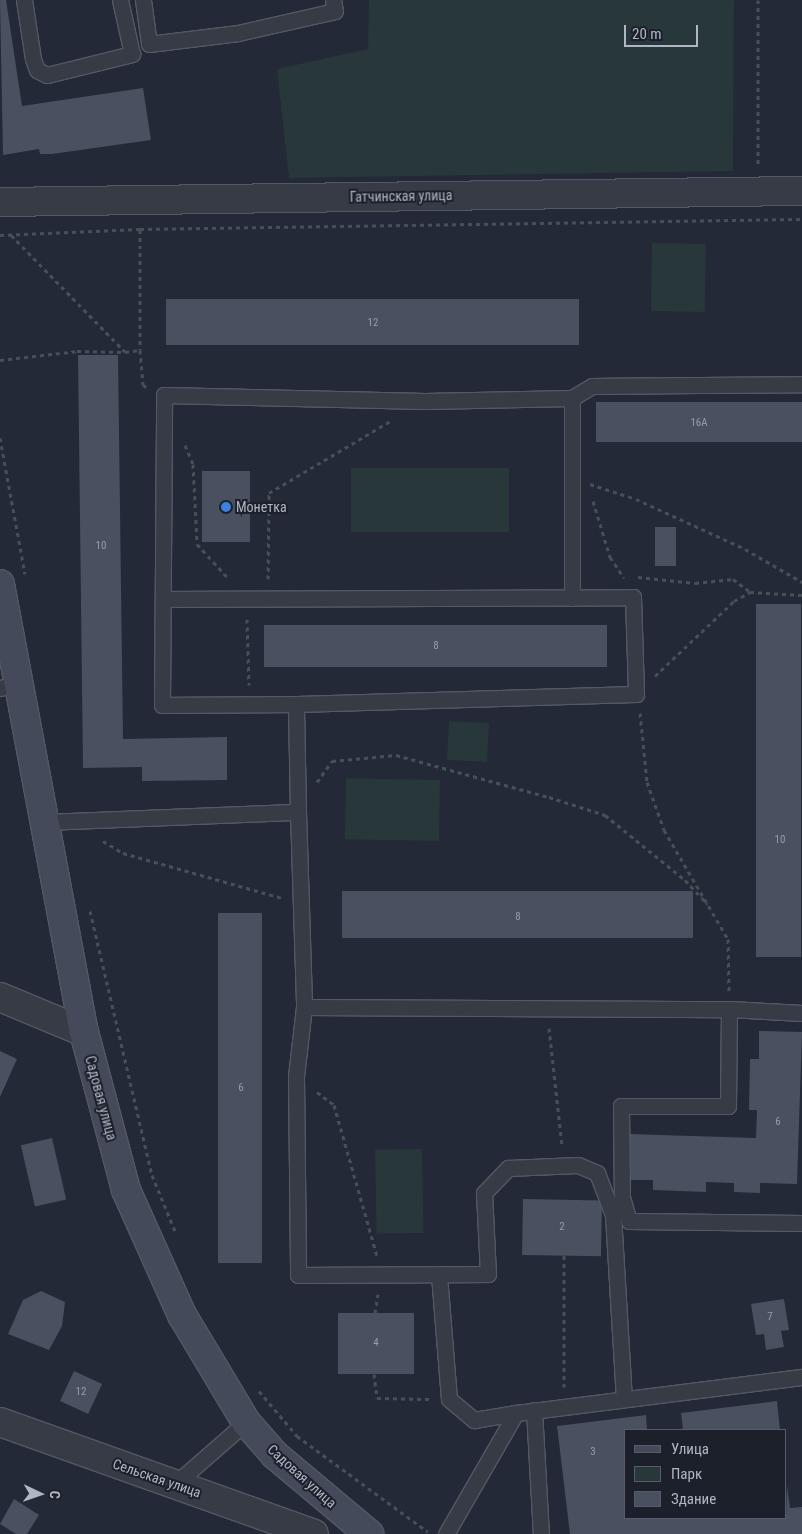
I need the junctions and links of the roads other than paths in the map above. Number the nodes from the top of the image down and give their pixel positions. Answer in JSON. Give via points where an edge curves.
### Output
{"nodes":[{"id":1,"x":24,"y":0,"type":"edge"},
{"id":2,"x":120,"y":0,"type":"edge"},
{"id":3,"x":143,"y":0,"type":"edge"},
{"id":4,"x":333,"y":0,"type":"edge"},
{"id":5,"x":802,"y":191,"type":"edge"},
{"id":6,"x":0,"y":202,"type":"edge"},
{"id":7,"x":802,"y":384,"type":"edge"},
{"id":8,"x":572,"y":398,"type":"junction"},
{"id":9,"x":0,"y":584,"type":"edge"},
{"id":10,"x":572,"y":598,"type":"junction"},
{"id":11,"x":163,"y":599,"type":"junction"},
{"id":12,"x":9,"y":686,"type":"edge"},
{"id":13,"x":296,"y":704,"type":"junction"},
{"id":14,"x":298,"y":812,"type":"junction"},
{"id":15,"x":58,"y":821,"type":"junction"},
{"id":16,"x":0,"y":997,"type":"edge"},
{"id":17,"x":304,"y":1007,"type":"junction"},
{"id":18,"x":729,"y":1009,"type":"junction"},
{"id":19,"x":802,"y":1013,"type":"edge"},
{"id":20,"x":84,"y":1032,"type":"junction"},
{"id":21,"x":802,"y":1223,"type":"edge"},
{"id":22,"x":439,"y":1275,"type":"junction"},
{"id":23,"x":802,"y":1377,"type":"edge"},
{"id":24,"x":624,"y":1398,"type":"junction"},
{"id":25,"x":534,"y":1410,"type":"junction"},
{"id":26,"x":516,"y":1412,"type":"junction"},
{"id":27,"x":0,"y":1422,"type":"edge"},
{"id":28,"x":246,"y":1422,"type":"junction"},
{"id":29,"x":175,"y":1484,"type":"junction"},
{"id":30,"x":314,"y":1534,"type":"edge"},
{"id":31,"x":369,"y":1534,"type":"edge"},
{"id":32,"x":446,"y":1534,"type":"edge"},
{"id":33,"x":541,"y":1534,"type":"edge"}],
"edges":[{"from":1,"to":2,"type":"lane","via":[[33,59],[37,70],[47,75],[132,54]]},
{"from":3,"to":4,"type":"lane","via":[[149,44],[238,33],[334,11]]},
{"from":5,"to":6,"type":"street","name":"Гатчинская улица"},
{"from":7,"to":8,"type":"lane","via":[[592,386]]},
{"from":8,"to":10,"type":"lane"},
{"from":8,"to":11,"type":"lane","via":[[425,401],[164,396]]},
{"from":9,"to":12,"type":"main road","name":"Садовая улица"},
{"from":10,"to":11,"type":"lane"},
{"from":10,"to":13,"type":"lane","via":[[632,597],[636,694]]},
{"from":11,"to":13,"type":"lane","via":[[162,705]]},
{"from":12,"to":15,"type":"main road","name":"Садовая улица"},
{"from":13,"to":14,"type":"lane"},
{"from":14,"to":15,"type":"lane"},
{"from":14,"to":17,"type":"lane"},
{"from":15,"to":20,"type":"main road","name":"Садовая улица"},
{"from":16,"to":20,"type":"street"},
{"from":17,"to":18,"type":"lane"},
{"from":17,"to":22,"type":"lane","via":[[296,1076],[298,1275]]},
{"from":18,"to":19,"type":"lane"},
{"from":18,"to":21,"type":"lane","via":[[728,1106],[621,1106],[622,1197],[629,1221]]},
{"from":20,"to":28,"type":"main road","name":"Садовая улица","via":[[126,1190],[182,1315]]},
{"from":22,"to":24,"type":"lane","via":[[488,1274],[484,1193],[508,1168],[563,1163],[598,1173],[605,1185],[613,1216]]},
{"from":22,"to":26,"type":"lane","via":[[449,1399],[474,1420]]},
{"from":23,"to":24,"type":"lane"},
{"from":24,"to":25,"type":"lane"},
{"from":25,"to":26,"type":"lane"},
{"from":25,"to":33,"type":"lane"},
{"from":26,"to":32,"type":"lane"},
{"from":27,"to":29,"type":"street","name":"Сельская улица"},
{"from":28,"to":29,"type":"lane"},
{"from":28,"to":31,"type":"main road","name":"Садовая улица","via":[[275,1455]]},
{"from":29,"to":30,"type":"street","name":"Сельская улица"}]}
